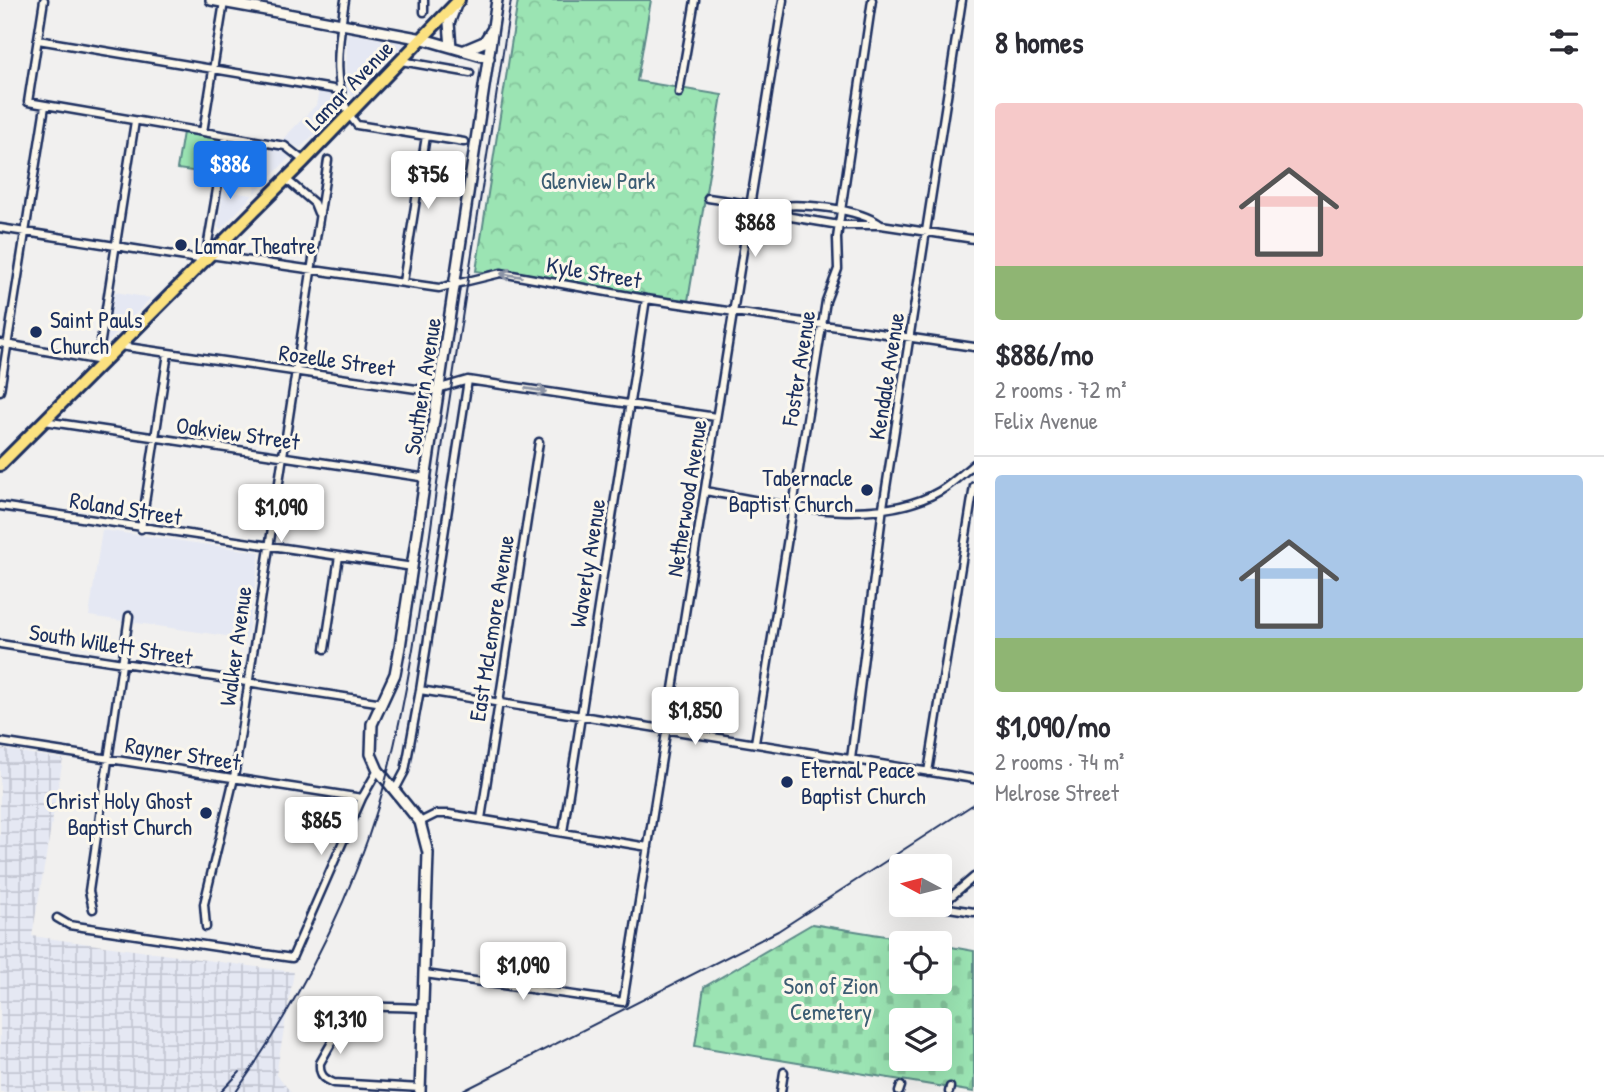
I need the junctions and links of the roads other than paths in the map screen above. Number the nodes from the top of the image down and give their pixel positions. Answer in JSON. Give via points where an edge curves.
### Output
{"nodes":[{"id":1,"x":44,"y":0,"type":"edge"},
{"id":2,"x":211,"y":0,"type":"edge"},
{"id":3,"x":345,"y":0,"type":"edge"},
{"id":4,"x":424,"y":0,"type":"edge"},
{"id":5,"x":496,"y":0,"type":"edge"},
{"id":6,"x":695,"y":0,"type":"edge"},
{"id":7,"x":783,"y":0,"type":"edge"},
{"id":8,"x":872,"y":0,"type":"edge"},
{"id":9,"x":962,"y":0,"type":"edge"},
{"id":10,"x":456,"y":1,"type":"edge"},
{"id":11,"x":224,"y":2,"type":"junction"},
{"id":12,"x":253,"y":4,"type":"edge"},
{"id":13,"x":424,"y":12,"type":"dead end"},
{"id":14,"x":342,"y":24,"type":"junction"},
{"id":15,"x":493,"y":29,"type":"junction"},
{"id":16,"x":423,"y":39,"type":"junction"},
{"id":17,"x":38,"y":40,"type":"junction"},
{"id":18,"x":452,"y":47,"type":"junction"},
{"id":19,"x":463,"y":51,"type":"junction"},
{"id":20,"x":489,"y":58,"type":"junction"},
{"id":21,"x":401,"y":61,"type":"junction"},
{"id":22,"x":212,"y":68,"type":"junction"},
{"id":23,"x":470,"y":73,"type":"dead end"},
{"id":24,"x":339,"y":90,"type":"junction"},
{"id":25,"x":680,"y":93,"type":"dead end"},
{"id":26,"x":45,"y":106,"type":"junction"},
{"id":27,"x":349,"y":114,"type":"junction"},
{"id":28,"x":135,"y":121,"type":"junction"},
{"id":29,"x":203,"y":132,"type":"junction"},
{"id":30,"x":226,"y":136,"type":"junction"},
{"id":31,"x":426,"y":136,"type":"junction"},
{"id":32,"x":464,"y":142,"type":"dead end"},
{"id":33,"x":328,"y":160,"type":"dead end"},
{"id":34,"x":304,"y":161,"type":"junction"},
{"id":35,"x":286,"y":179,"type":"junction"},
{"id":36,"x":708,"y":198,"type":"dead end"},
{"id":37,"x":750,"y":204,"type":"junction"},
{"id":38,"x":770,"y":207,"type":"junction"},
{"id":39,"x":841,"y":212,"type":"junction"},
{"id":40,"x":319,"y":215,"type":"junction"},
{"id":41,"x":839,"y":225,"type":"junction"},
{"id":42,"x":881,"y":225,"type":"junction"},
{"id":43,"x":0,"y":228,"type":"edge"},
{"id":44,"x":927,"y":231,"type":"junction"},
{"id":45,"x":23,"y":232,"type":"junction"},
{"id":46,"x":974,"y":239,"type":"edge"},
{"id":47,"x":116,"y":246,"type":"junction"},
{"id":48,"x":207,"y":258,"type":"junction"},
{"id":49,"x":310,"y":271,"type":"junction"},
{"id":50,"x":403,"y":282,"type":"junction"},
{"id":51,"x":456,"y":285,"type":"junction"},
{"id":52,"x":646,"y":299,"type":"junction"},
{"id":53,"x":734,"y":310,"type":"junction"},
{"id":54,"x":823,"y":324,"type":"junction"},
{"id":55,"x":911,"y":336,"type":"junction"},
{"id":56,"x":3,"y":344,"type":"edge"},
{"id":57,"x":118,"y":346,"type":"junction"},
{"id":58,"x":974,"y":347,"type":"edge"},
{"id":59,"x":168,"y":353,"type":"junction"},
{"id":60,"x":100,"y":361,"type":"junction"},
{"id":61,"x":295,"y":371,"type":"junction"},
{"id":62,"x":468,"y":380,"type":"junction"},
{"id":63,"x":441,"y":388,"type":"junction"},
{"id":64,"x":0,"y":391,"type":"edge"},
{"id":65,"x":629,"y":404,"type":"junction"},
{"id":66,"x":716,"y":418,"type":"junction"},
{"id":67,"x":44,"y":421,"type":"junction"},
{"id":68,"x":155,"y":438,"type":"junction"},
{"id":69,"x":539,"y":442,"type":"dead end"},
{"id":70,"x":282,"y":457,"type":"junction"},
{"id":71,"x":974,"y":464,"type":"edge"},
{"id":72,"x":0,"y":466,"type":"edge"},
{"id":73,"x":427,"y":478,"type":"junction"},
{"id":74,"x":974,"y":486,"type":"edge"},
{"id":75,"x":705,"y":491,"type":"junction"},
{"id":76,"x":0,"y":506,"type":"edge"},
{"id":77,"x":794,"y":507,"type":"junction"},
{"id":78,"x":883,"y":507,"type":"junction"},
{"id":79,"x":141,"y":529,"type":"junction"},
{"id":80,"x":267,"y":548,"type":"junction"},
{"id":81,"x":339,"y":556,"type":"junction"},
{"id":82,"x":412,"y":567,"type":"junction"},
{"id":83,"x":130,"y":616,"type":"dead end"},
{"id":84,"x":0,"y":644,"type":"edge"},
{"id":85,"x":325,"y":649,"type":"dead end"},
{"id":86,"x":122,"y":664,"type":"junction"},
{"id":87,"x":247,"y":682,"type":"junction"},
{"id":88,"x":420,"y":690,"type":"junction"},
{"id":89,"x":499,"y":702,"type":"junction"},
{"id":90,"x":383,"y":703,"type":"junction"},
{"id":91,"x":581,"y":715,"type":"junction"},
{"id":92,"x":667,"y":729,"type":"junction"},
{"id":93,"x":0,"y":742,"type":"edge"},
{"id":94,"x":755,"y":743,"type":"junction"},
{"id":95,"x":109,"y":759,"type":"junction"},
{"id":96,"x":851,"y":759,"type":"junction"},
{"id":97,"x":378,"y":770,"type":"junction"},
{"id":98,"x":928,"y":772,"type":"junction"},
{"id":99,"x":234,"y":778,"type":"junction"},
{"id":100,"x":974,"y":779,"type":"edge"},
{"id":101,"x":395,"y":790,"type":"junction"},
{"id":102,"x":362,"y":798,"type":"junction"},
{"id":103,"x":481,"y":819,"type":"junction"},
{"id":104,"x":419,"y":822,"type":"junction"},
{"id":105,"x":563,"y":832,"type":"junction"},
{"id":106,"x":648,"y":847,"type":"junction"},
{"id":107,"x":974,"y":877,"type":"edge"},
{"id":108,"x":952,"y":896,"type":"edge"},
{"id":109,"x":952,"y":908,"type":"edge"},
{"id":110,"x":93,"y":909,"type":"dead end"},
{"id":111,"x":974,"y":912,"type":"edge"},
{"id":112,"x":57,"y":918,"type":"dead end"},
{"id":113,"x":205,"y":927,"type":"dead end"},
{"id":114,"x":425,"y":974,"type":"junction"},
{"id":115,"x":424,"y":1008,"type":"junction"},
{"id":116,"x":784,"y":1072,"type":"dead end"},
{"id":117,"x":420,"y":1090,"type":"edge"},
{"id":118,"x":781,"y":1092,"type":"edge"}],
"edges":[{"from":1,"to":17,"type":"street"},
{"from":2,"to":11,"type":"main road"},
{"from":3,"to":14,"type":"street"},
{"from":4,"to":13,"type":"street"},
{"from":5,"to":15,"type":"main road","name":"Southern Avenue"},
{"from":6,"to":25,"type":"street"},
{"from":7,"to":37,"type":"street","name":"Netherwood Avenue"},
{"from":8,"to":39,"type":"street","name":"Foster Avenue"},
{"from":9,"to":44,"type":"street","name":"Kendale Avenue"},
{"from":10,"to":16,"type":"main road","name":"Lamar Avenue"},
{"from":10,"to":18,"type":"main road","via":[[449,23]]},
{"from":11,"to":12,"type":"main road"},
{"from":11,"to":22,"type":"street"},
{"from":12,"to":14,"type":"main road"},
{"from":14,"to":16,"type":"main road"},
{"from":14,"to":24,"type":"street"},
{"from":15,"to":19,"type":"main road","via":[[484,42]]},
{"from":15,"to":20,"type":"main road","name":"Southern Avenue"},
{"from":16,"to":18,"type":"main road"},
{"from":16,"to":21,"type":"main road","name":"Lamar Avenue"},
{"from":17,"to":22,"type":"street"},
{"from":17,"to":26,"type":"street","via":[[28,103]]},
{"from":18,"to":19,"type":"main road"},
{"from":19,"to":20,"type":"main road"},
{"from":20,"to":51,"type":"main road","name":"Southern Avenue"},
{"from":21,"to":23,"type":"street"},
{"from":21,"to":27,"type":"main road","name":"Lamar Avenue"},
{"from":22,"to":24,"type":"street"},
{"from":22,"to":29,"type":"street"},
{"from":24,"to":27,"type":"street"},
{"from":26,"to":28,"type":"street"},
{"from":26,"to":45,"type":"street"},
{"from":27,"to":31,"type":"street","via":[[357,125]]},
{"from":27,"to":34,"type":"main road","name":"Lamar Avenue"},
{"from":28,"to":29,"type":"street"},
{"from":28,"to":47,"type":"street"},
{"from":29,"to":30,"type":"street"},
{"from":30,"to":34,"type":"street","via":[[285,146]]},
{"from":30,"to":48,"type":"street"},
{"from":31,"to":32,"type":"street"},
{"from":31,"to":50,"type":"street"},
{"from":33,"to":40,"type":"street","name":"Walker Avenue"},
{"from":34,"to":35,"type":"main road","name":"Lamar Avenue"},
{"from":35,"to":40,"type":"street","via":[[314,203]]},
{"from":35,"to":48,"type":"main road","name":"Lamar Avenue"},
{"from":36,"to":37,"type":"street"},
{"from":37,"to":38,"type":"street"},
{"from":37,"to":53,"type":"street","name":"Netherwood Avenue"},
{"from":38,"to":39,"type":"street","via":[[790,204]]},
{"from":38,"to":41,"type":"street","via":[[791,217]]},
{"from":39,"to":41,"type":"street","name":"Foster Avenue"},
{"from":39,"to":42,"type":"street","via":[[870,217]]},
{"from":40,"to":49,"type":"street","name":"Walker Avenue"},
{"from":41,"to":42,"type":"street"},
{"from":41,"to":54,"type":"street","name":"Foster Avenue","via":[[838,269]]},
{"from":42,"to":44,"type":"street"},
{"from":43,"to":45,"type":"street","name":"Kyle Street"},
{"from":44,"to":46,"type":"street"},
{"from":44,"to":55,"type":"street","name":"Kendale Avenue"},
{"from":45,"to":47,"type":"street","name":"Kyle Street"},
{"from":45,"to":56,"type":"street"},
{"from":47,"to":48,"type":"street","name":"Kyle Street"},
{"from":47,"to":60,"type":"street"},
{"from":48,"to":49,"type":"street","name":"Kyle Street"},
{"from":48,"to":57,"type":"main road","name":"Lamar Avenue"},
{"from":49,"to":50,"type":"street","name":"Kyle Street"},
{"from":49,"to":61,"type":"street","name":"Walker Avenue"},
{"from":50,"to":51,"type":"street","name":"Kyle Street","via":[[439,288]]},
{"from":52,"to":51,"type":"street","name":"Kyle Street","one_way":true,"via":[[501,273]]},
{"from":51,"to":63,"type":"main road","name":"Southern Avenue"},
{"from":52,"to":53,"type":"street","name":"Kyle Street"},
{"from":52,"to":65,"type":"street","name":"Waverly Avenue"},
{"from":53,"to":54,"type":"street","name":"Kyle Street"},
{"from":53,"to":66,"type":"street","name":"Netherwood Avenue"},
{"from":54,"to":55,"type":"street","name":"Kyle Street"},
{"from":54,"to":77,"type":"street","name":"Foster Avenue"},
{"from":55,"to":58,"type":"street","name":"Kyle Street"},
{"from":55,"to":78,"type":"street","name":"Kendale Avenue"},
{"from":56,"to":60,"type":"street"},
{"from":56,"to":64,"type":"street"},
{"from":57,"to":59,"type":"street","name":"Rozelle Street"},
{"from":57,"to":60,"type":"main road","name":"Lamar Avenue"},
{"from":59,"to":61,"type":"street","name":"Rozelle Street"},
{"from":59,"to":68,"type":"street"},
{"from":60,"to":67,"type":"main road","name":"Lamar Avenue"},
{"from":61,"to":63,"type":"street","name":"Rozelle Street","via":[[430,391]]},
{"from":61,"to":70,"type":"street","name":"Walker Avenue"},
{"from":62,"to":63,"type":"street","name":"Rozelle Street"},
{"from":62,"to":65,"type":"street","name":"Rozelle Street","one_way":true},
{"from":62,"to":88,"type":"street","name":"Southern Avenue"},
{"from":63,"to":73,"type":"main road","name":"Southern Avenue"},
{"from":65,"to":66,"type":"street","name":"Rozelle Street"},
{"from":65,"to":91,"type":"street","name":"Waverly Avenue"},
{"from":66,"to":75,"type":"street","name":"Netherwood Avenue"},
{"from":67,"to":68,"type":"street","name":"Oakview Street"},
{"from":67,"to":72,"type":"main road","name":"Lamar Avenue"},
{"from":68,"to":70,"type":"street","name":"Oakview Street"},
{"from":68,"to":79,"type":"street"},
{"from":69,"to":89,"type":"street","name":"East McLemore Avenue"},
{"from":70,"to":73,"type":"street","name":"Oakview Street"},
{"from":70,"to":80,"type":"street","name":"Walker Avenue"},
{"from":71,"to":78,"type":"street","via":[[939,491],[909,504]]},
{"from":73,"to":82,"type":"main road","name":"Southern Avenue"},
{"from":74,"to":98,"type":"street"},
{"from":75,"to":77,"type":"street"},
{"from":75,"to":92,"type":"street","name":"Netherwood Avenue"},
{"from":76,"to":79,"type":"street","name":"Roland Street"},
{"from":77,"to":78,"type":"street"},
{"from":77,"to":94,"type":"street","name":"Foster Avenue"},
{"from":78,"to":96,"type":"street","name":"Kendale Avenue"},
{"from":79,"to":80,"type":"street","name":"Roland Street"},
{"from":80,"to":81,"type":"street","name":"Roland Street"},
{"from":80,"to":87,"type":"street","name":"Walker Avenue"},
{"from":81,"to":82,"type":"street","name":"Roland Street"},
{"from":81,"to":85,"type":"street"},
{"from":82,"to":90,"type":"main road","name":"Southern Avenue","via":[[395,674]]},
{"from":83,"to":86,"type":"street"},
{"from":84,"to":86,"type":"street","name":"South Willett Street"},
{"from":86,"to":87,"type":"street","name":"South Willett Street"},
{"from":86,"to":95,"type":"street"},
{"from":87,"to":90,"type":"street","name":"South Willett Street"},
{"from":87,"to":99,"type":"street","name":"Walker Avenue"},
{"from":88,"to":89,"type":"street"},
{"from":88,"to":101,"type":"street","name":"Southern Avenue","via":[[405,771]]},
{"from":89,"to":91,"type":"street"},
{"from":89,"to":103,"type":"street","name":"East McLemore Avenue"},
{"from":90,"to":97,"type":"main road","name":"Southern Avenue","via":[[369,738]]},
{"from":91,"to":92,"type":"street"},
{"from":91,"to":105,"type":"street","name":"Waverly Avenue"},
{"from":92,"to":94,"type":"street"},
{"from":92,"to":106,"type":"street","name":"Netherwood Avenue"},
{"from":93,"to":95,"type":"street","name":"Rayner Street"},
{"from":94,"to":96,"type":"street"},
{"from":95,"to":99,"type":"street","name":"Rayner Street"},
{"from":95,"to":110,"type":"street","via":[[89,891]]},
{"from":96,"to":98,"type":"street"},
{"from":97,"to":101,"type":"main road","name":"Southern Avenue"},
{"from":97,"to":102,"type":"street"},
{"from":98,"to":100,"type":"street"},
{"from":99,"to":102,"type":"street","name":"Rayner Street"},
{"from":99,"to":113,"type":"street","name":"Walker Avenue","via":[[204,905]]},
{"from":101,"to":104,"type":"main road"},
{"from":102,"to":112,"type":"street","via":[[292,958],[69,925]]},
{"from":103,"to":104,"type":"street","via":[[436,814]]},
{"from":103,"to":105,"type":"street"},
{"from":104,"to":114,"type":"main road","via":[[428,853]]},
{"from":105,"to":106,"type":"street"},
{"from":106,"to":114,"type":"street","name":"Netherwood Avenue","via":[[623,1002]]},
{"from":107,"to":108,"type":"street"},
{"from":109,"to":111,"type":"street"},
{"from":114,"to":115,"type":"main road"},
{"from":115,"to":117,"type":"main road"},
{"from":115,"to":117,"type":"street","via":[[357,1008],[347,1016],[319,1071],[334,1083]]},
{"from":116,"to":118,"type":"street"}]}
